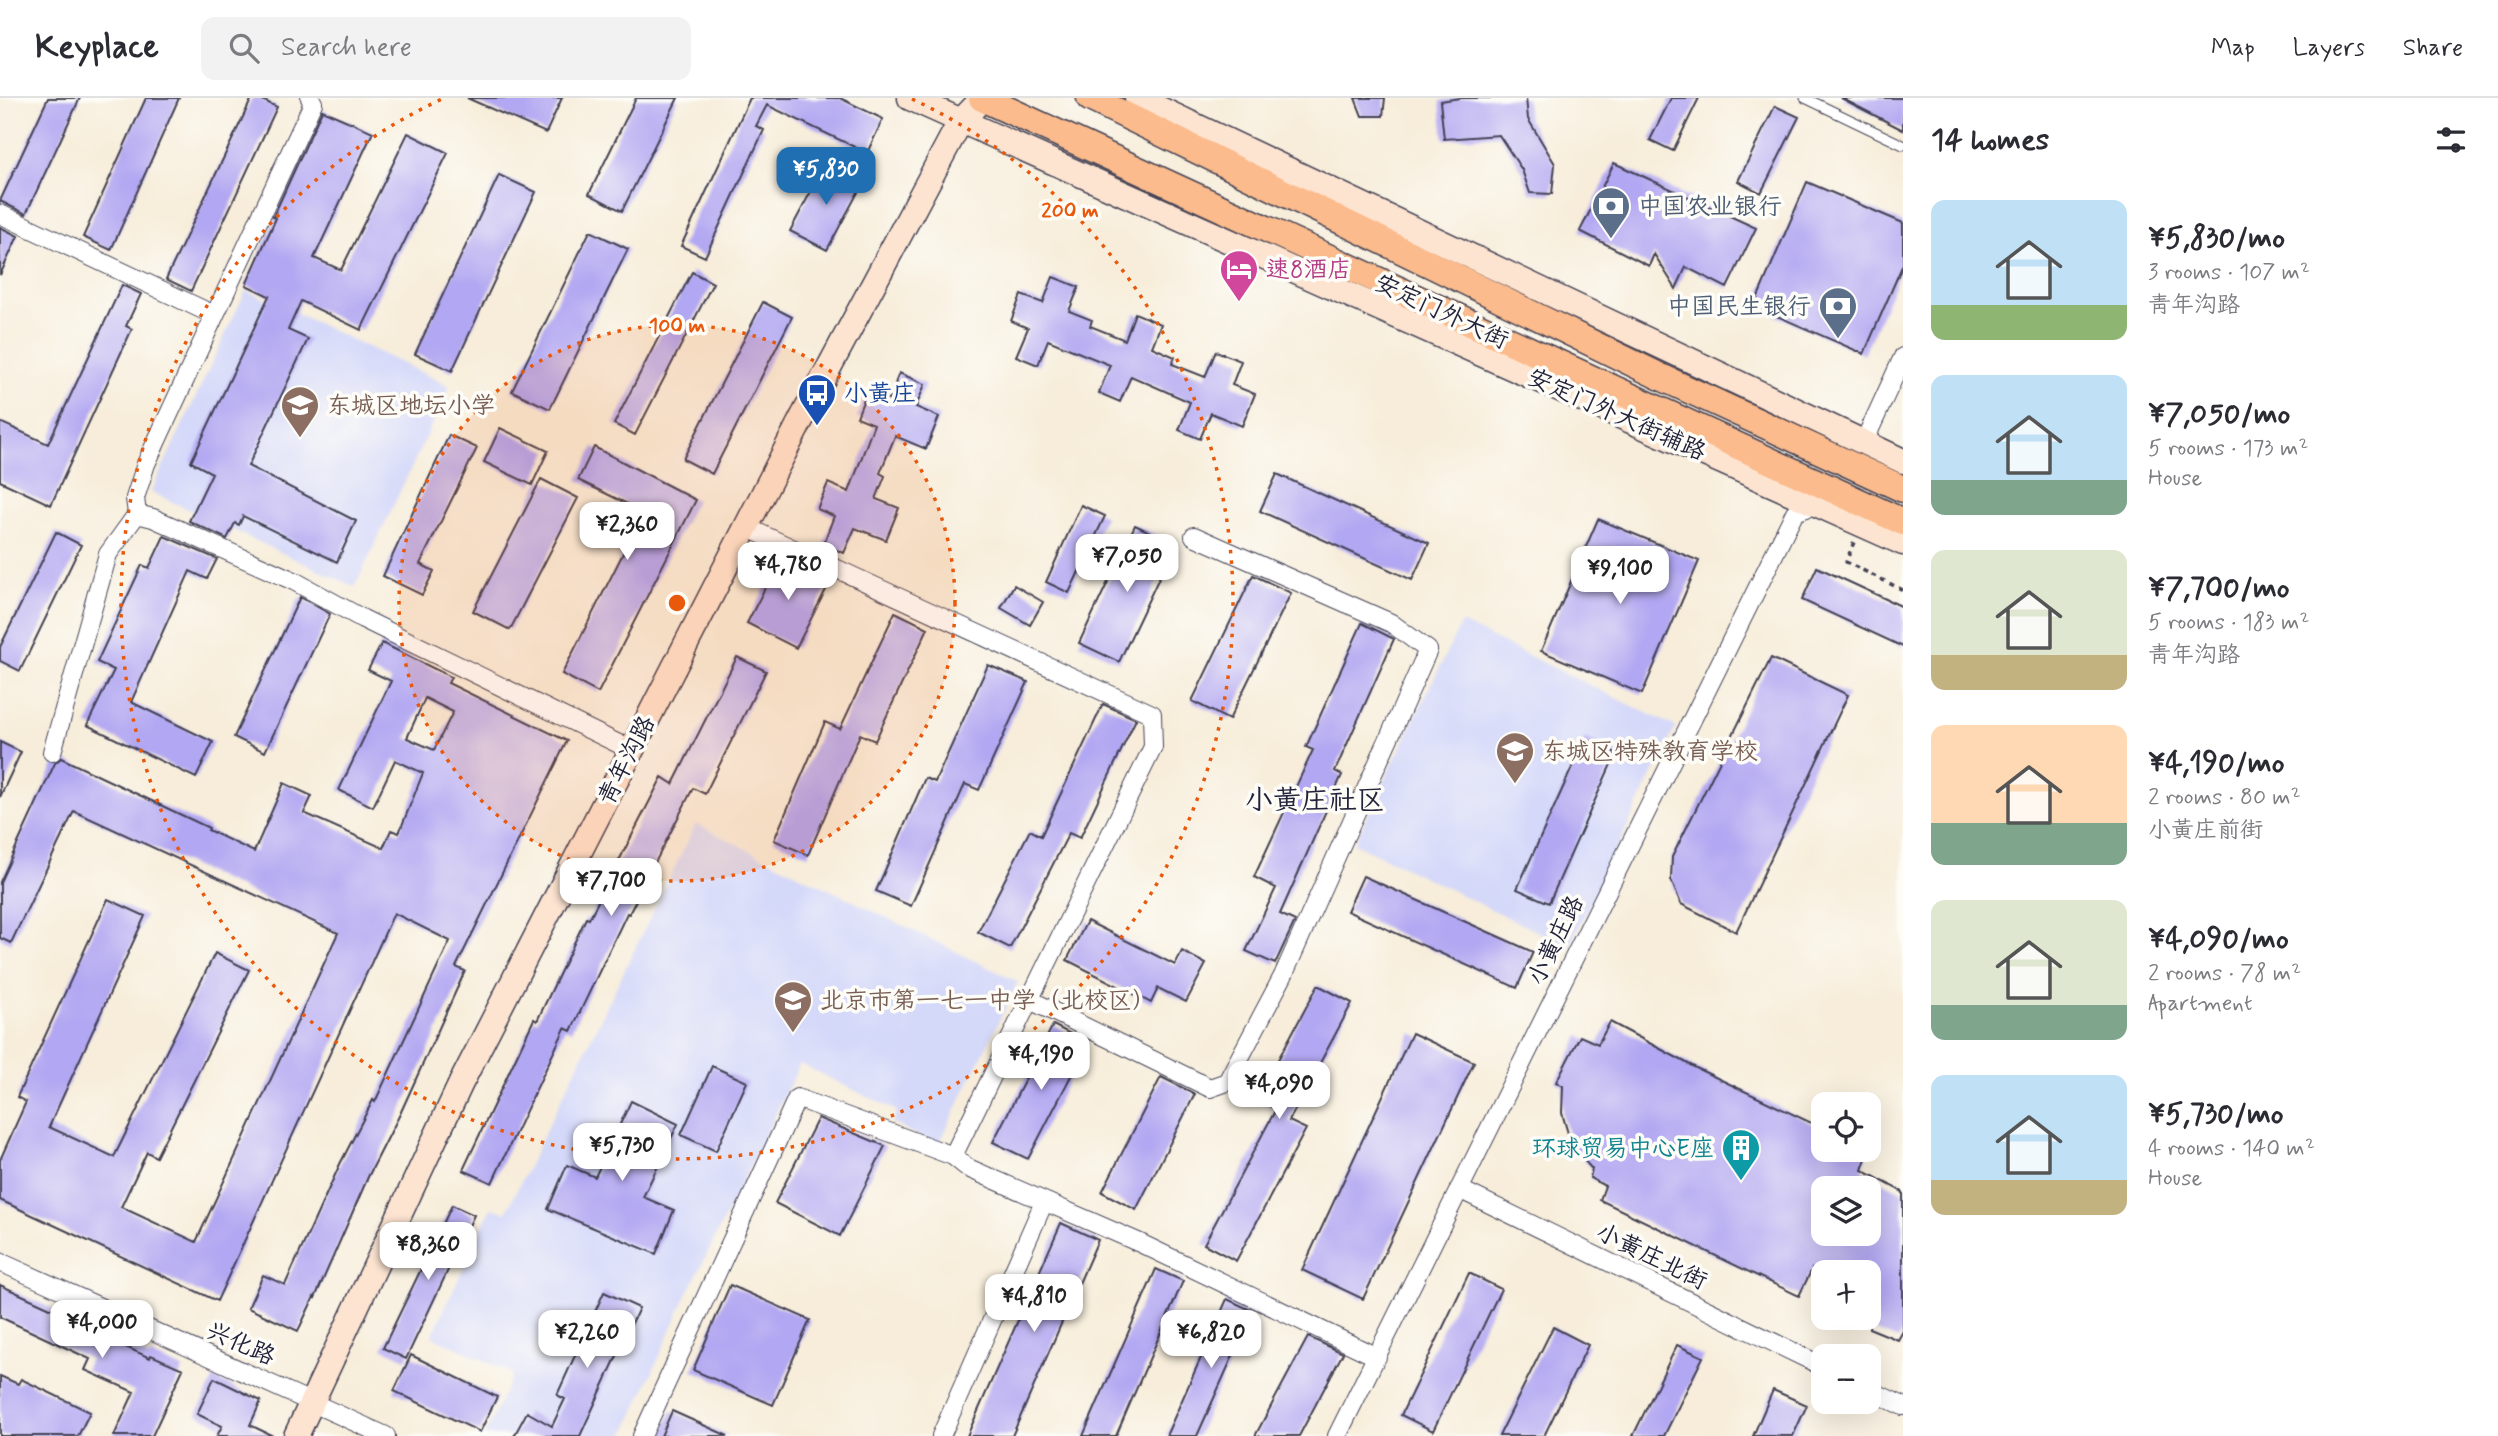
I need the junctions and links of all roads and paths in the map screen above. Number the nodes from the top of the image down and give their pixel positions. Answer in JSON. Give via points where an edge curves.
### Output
{"nodes":[{"id":1,"x":310,"y":98,"type":"edge"},
{"id":2,"x":910,"y":98,"type":"edge"},
{"id":3,"x":983,"y":98,"type":"edge"},
{"id":4,"x":1090,"y":98,"type":"edge"},
{"id":5,"x":1137,"y":98,"type":"edge"},
{"id":6,"x":1805,"y":98,"type":"edge"},
{"id":7,"x":960,"y":122,"type":"junction"},
{"id":8,"x":1903,"y":145,"type":"edge"},
{"id":9,"x":0,"y":214,"type":"edge"},
{"id":10,"x":214,"y":315,"type":"junction"},
{"id":11,"x":1903,"y":357,"type":"edge"},
{"id":12,"x":1864,"y":442,"type":"junction"},
{"id":13,"x":1903,"y":461,"type":"edge"},
{"id":14,"x":1853,"y":466,"type":"junction"},
{"id":15,"x":1903,"y":489,"type":"edge"},
{"id":16,"x":1831,"y":499,"type":"junction"},
{"id":17,"x":136,"y":514,"type":"junction"},
{"id":18,"x":1903,"y":522,"type":"edge"},
{"id":19,"x":746,"y":527,"type":"junction"},
{"id":20,"x":1194,"y":536,"type":"dead end"},
{"id":21,"x":1903,"y":543,"type":"edge"},
{"id":22,"x":1846,"y":562,"type":"dead end"},
{"id":23,"x":1903,"y":590,"type":"edge"},
{"id":24,"x":631,"y":750,"type":"junction"},
{"id":25,"x":52,"y":752,"type":"dead end"},
{"id":26,"x":1030,"y":1000,"type":"junction"},
{"id":27,"x":953,"y":1156,"type":"junction"},
{"id":28,"x":1459,"y":1189,"type":"junction"},
{"id":29,"x":1044,"y":1202,"type":"junction"},
{"id":30,"x":0,"y":1262,"type":"edge"},
{"id":31,"x":1377,"y":1357,"type":"junction"},
{"id":32,"x":1811,"y":1361,"type":"edge"},
{"id":33,"x":1881,"y":1396,"type":"edge"},
{"id":34,"x":311,"y":1402,"type":"junction"},
{"id":35,"x":1903,"y":1406,"type":"edge"},
{"id":36,"x":296,"y":1436,"type":"edge"},
{"id":37,"x":386,"y":1436,"type":"edge"},
{"id":38,"x":642,"y":1436,"type":"edge"},
{"id":39,"x":941,"y":1436,"type":"edge"},
{"id":40,"x":1337,"y":1436,"type":"edge"}],
"edges":[{"from":1,"to":10,"type":"street","via":[[313,103]]},
{"from":2,"to":7,"type":"street","name":"安定门外大街辅路"},
{"from":3,"to":7,"type":"street","name":"青年沟路"},
{"from":3,"to":16,"type":"main road","name":"安定门外大街"},
{"from":4,"to":14,"type":"main road","name":"安定门外大街"},
{"from":5,"to":12,"type":"street"},
{"from":6,"to":8,"type":"lane"},
{"from":7,"to":16,"type":"street","name":"安定门外大街辅路"},
{"from":7,"to":19,"type":"street","name":"青年沟路"},
{"from":9,"to":10,"type":"street"},
{"from":10,"to":17,"type":"street","via":[[146,464],[135,498]]},
{"from":11,"to":12,"type":"street"},
{"from":12,"to":13,"type":"street"},
{"from":12,"to":14,"type":"street"},
{"from":14,"to":15,"type":"main road","name":"安定门外大街"},
{"from":16,"to":18,"type":"main road","name":"安定门外大街"},
{"from":16,"to":21,"type":"street","name":"安定门外大街辅路"},
{"from":16,"to":28,"type":"street","name":"小黄庄路","via":[[1795,512]]},
{"from":17,"to":24,"type":"street","via":[[294,581]]},
{"from":17,"to":25,"type":"street","via":[[108,554]]},
{"from":19,"to":24,"type":"street","name":"青年沟路"},
{"from":19,"to":26,"type":"street","via":[[1152,714],[1153,747]]},
{"from":20,"to":26,"type":"street","via":[[1391,623],[1428,650],[1283,976],[1227,1082],[1210,1087]]},
{"from":22,"to":23,"type":"path"},
{"from":24,"to":34,"type":"street","name":"青年沟路","via":[[461,1083]]},
{"from":26,"to":27,"type":"street"},
{"from":27,"to":29,"type":"street","via":[[968,1168]]},
{"from":27,"to":38,"type":"street","via":[[797,1098]]},
{"from":28,"to":31,"type":"street","name":"小黄庄路"},
{"from":28,"to":32,"type":"street","name":"小黄庄北街"},
{"from":29,"to":31,"type":"street"},
{"from":29,"to":39,"type":"street"},
{"from":30,"to":34,"type":"street","name":"兴化路"},
{"from":31,"to":40,"type":"street","name":"小黄庄路"},
{"from":33,"to":35,"type":"street"},
{"from":34,"to":36,"type":"street","name":"青年沟路"},
{"from":34,"to":37,"type":"street","name":"兴化路"}]}
